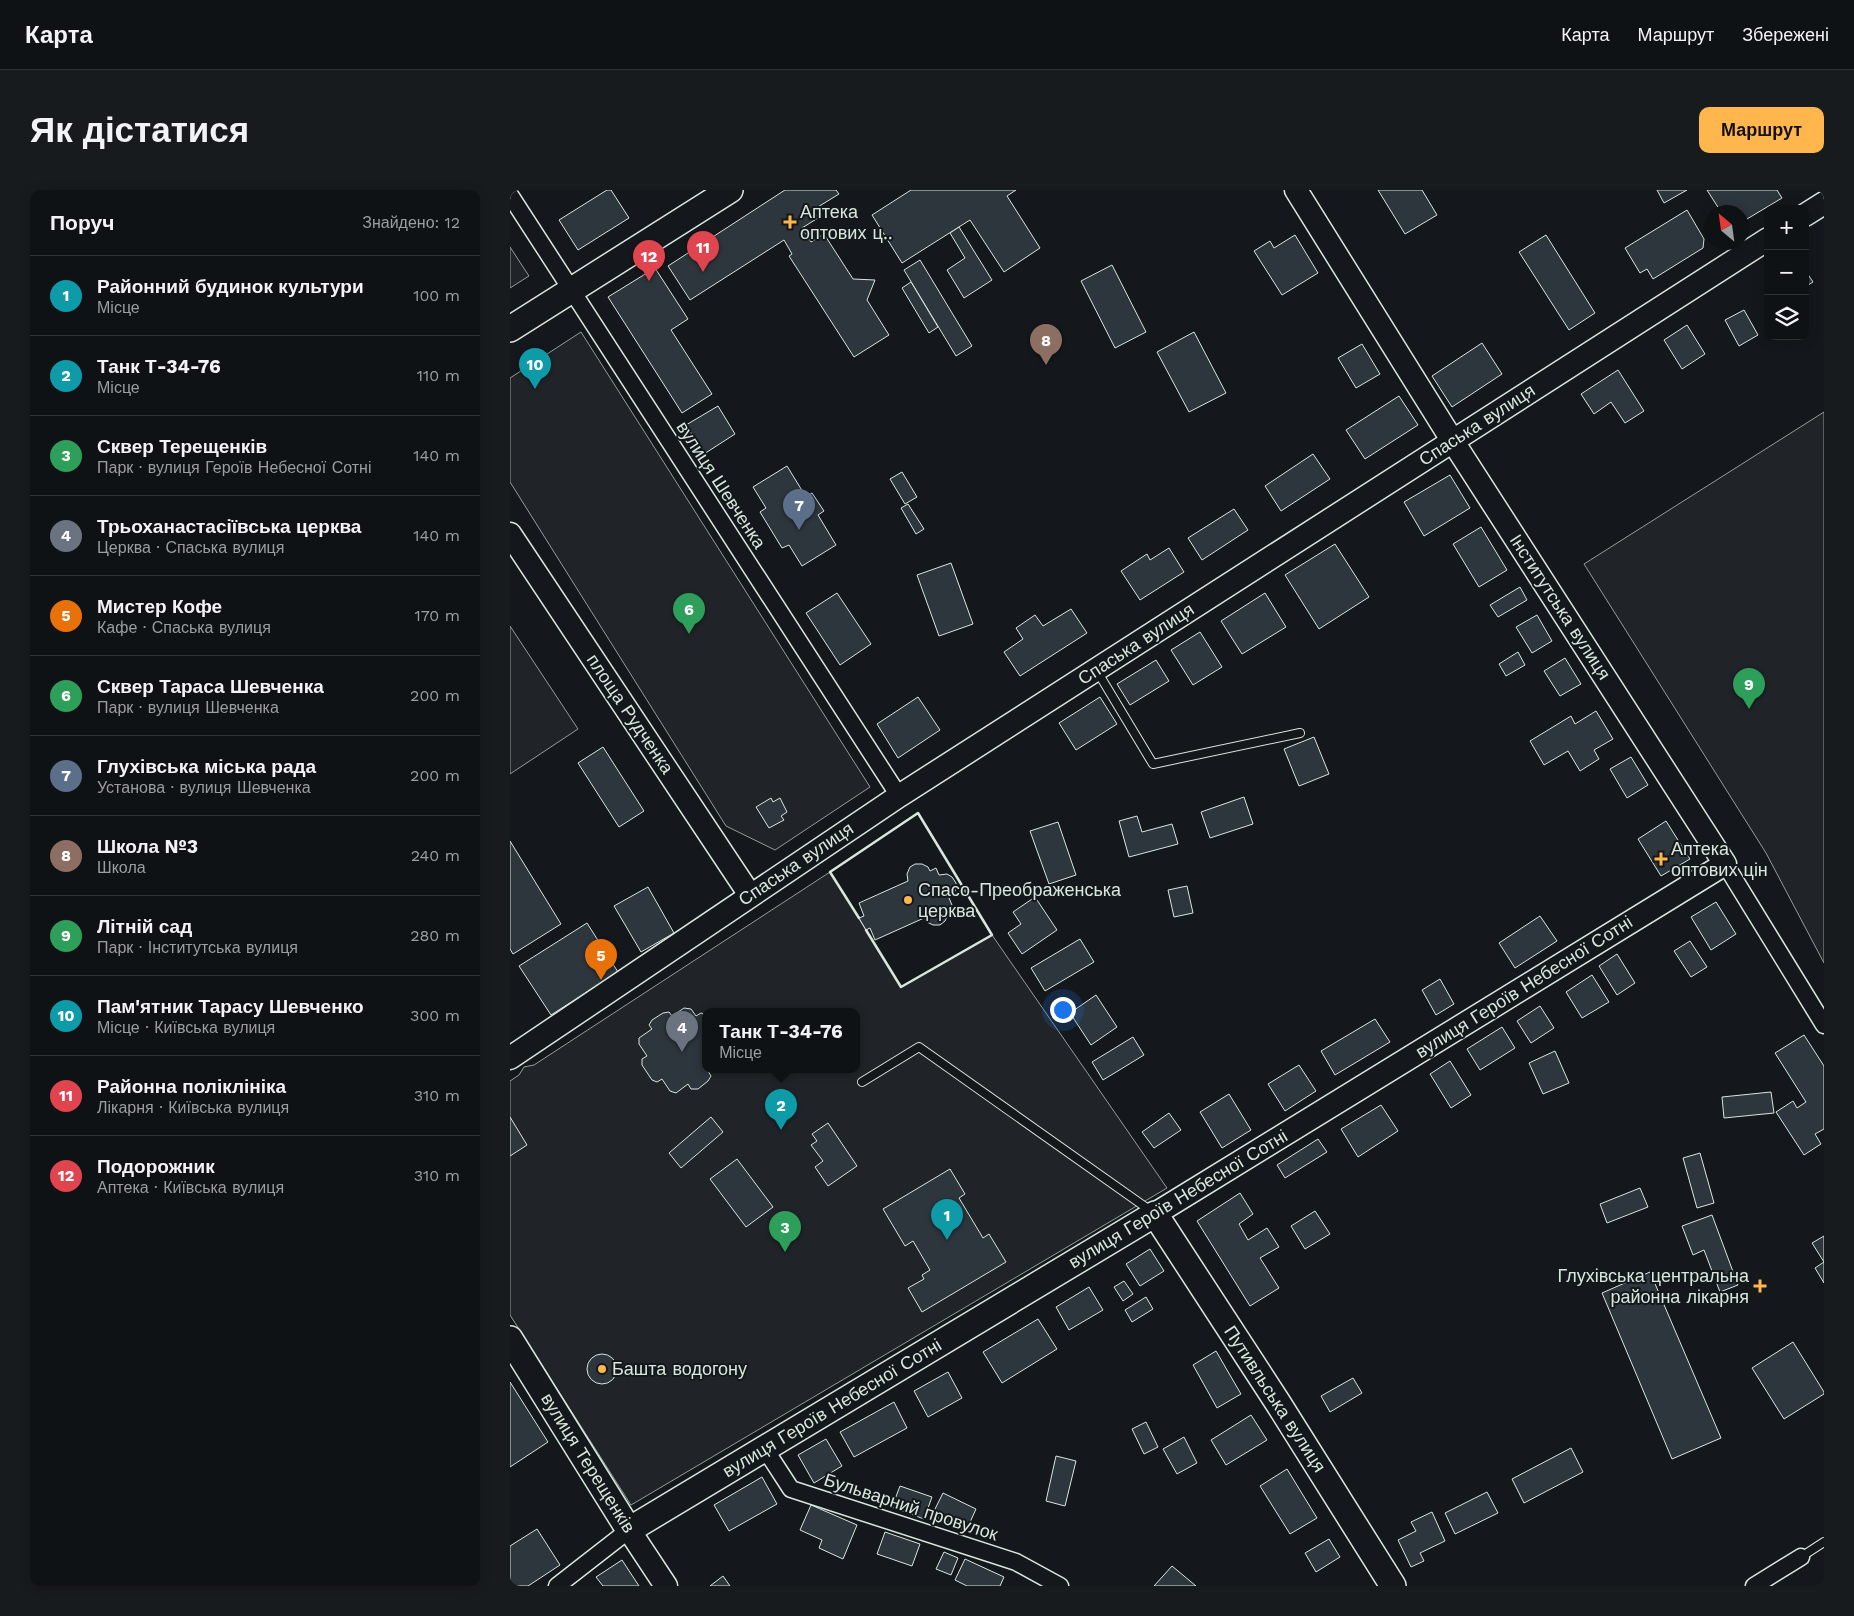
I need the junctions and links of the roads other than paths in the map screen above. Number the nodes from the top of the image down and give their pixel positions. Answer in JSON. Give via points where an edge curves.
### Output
{"nodes":[{"id":1,"x":730,"y":190,"type":"edge"},
{"id":2,"x":1296,"y":190,"type":"edge"},
{"id":3,"x":510,"y":195,"type":"edge"},
{"id":4,"x":1824,"y":203,"type":"edge"},
{"id":5,"x":1809,"y":212,"type":"edge"},
{"id":6,"x":1764,"y":242,"type":"edge"},
{"id":7,"x":571,"y":290,"type":"junction"},
{"id":8,"x":510,"y":329,"type":"edge"},
{"id":9,"x":1452,"y":440,"type":"junction"},
{"id":10,"x":510,"y":534,"type":"edge"},
{"id":11,"x":1096,"y":670,"type":"junction"},
{"id":12,"x":1300,"y":733,"type":"dead end"},
{"id":13,"x":899,"y":796,"type":"junction"},
{"id":14,"x":1725,"y":864,"type":"junction"},
{"id":15,"x":750,"y":895,"type":"junction"},
{"id":16,"x":1824,"y":1025,"type":"edge"},
{"id":17,"x":510,"y":1058,"type":"edge"},
{"id":18,"x":862,"y":1082,"type":"dead end"},
{"id":19,"x":1155,"y":1214,"type":"junction"},
{"id":20,"x":510,"y":1339,"type":"edge"},
{"id":21,"x":765,"y":1448,"type":"junction"},
{"id":22,"x":629,"y":1530,"type":"junction"},
{"id":23,"x":1824,"y":1542,"type":"edge"},
{"id":24,"x":1801,"y":1557,"type":"joint"},
{"id":25,"x":557,"y":1586,"type":"edge"},
{"id":26,"x":666,"y":1586,"type":"edge"},
{"id":27,"x":1060,"y":1586,"type":"edge"},
{"id":28,"x":1393,"y":1586,"type":"edge"},
{"id":29,"x":1754,"y":1586,"type":"edge"}],
"edges":[{"from":1,"to":7,"type":"main road"},
{"from":2,"to":9,"type":"street","name":"Інститутська вулиця"},
{"from":3,"to":7,"type":"street","name":"вулиця Шевченка"},
{"from":4,"to":5,"type":"street"},
{"from":6,"to":9,"type":"street","name":"Спаська вулиця"},
{"from":7,"to":8,"type":"main road"},
{"from":7,"to":13,"type":"street","name":"вулиця Шевченка"},
{"from":9,"to":11,"type":"street","name":"Спаська вулиця"},
{"from":9,"to":14,"type":"street","name":"Інститутська вулиця"},
{"from":10,"to":15,"type":"street","name":"площа Рудченка"},
{"from":11,"to":12,"type":"lane","via":[[1153,764]]},
{"from":11,"to":13,"type":"street","name":"Спаська вулиця"},
{"from":13,"to":15,"type":"street","name":"Спаська вулиця"},
{"from":14,"to":16,"type":"street","name":"Інститутська вулиця"},
{"from":14,"to":19,"type":"street","name":"вулиця Героїв Небесної Сотні"},
{"from":15,"to":17,"type":"street","name":"Спаська вулиця"},
{"from":18,"to":19,"type":"lane","via":[[919,1047]]},
{"from":19,"to":21,"type":"main road","name":"вулиця Героїв Небесної Сотні"},
{"from":19,"to":28,"type":"main road","name":"Путивльська вулиця"},
{"from":20,"to":22,"type":"main road","name":"вулиця Терещенків"},
{"from":21,"to":22,"type":"main road","name":"вулиця Героїв Небесної Сотні"},
{"from":21,"to":27,"type":"street","name":"Бульварний провулок","via":[[791,1489],[1016,1562]]},
{"from":22,"to":25,"type":"street"},
{"from":22,"to":26,"type":"street","name":"вулиця Терещенків"},
{"from":23,"to":24,"type":"lane"},
{"from":24,"to":29,"type":"street"}]}
